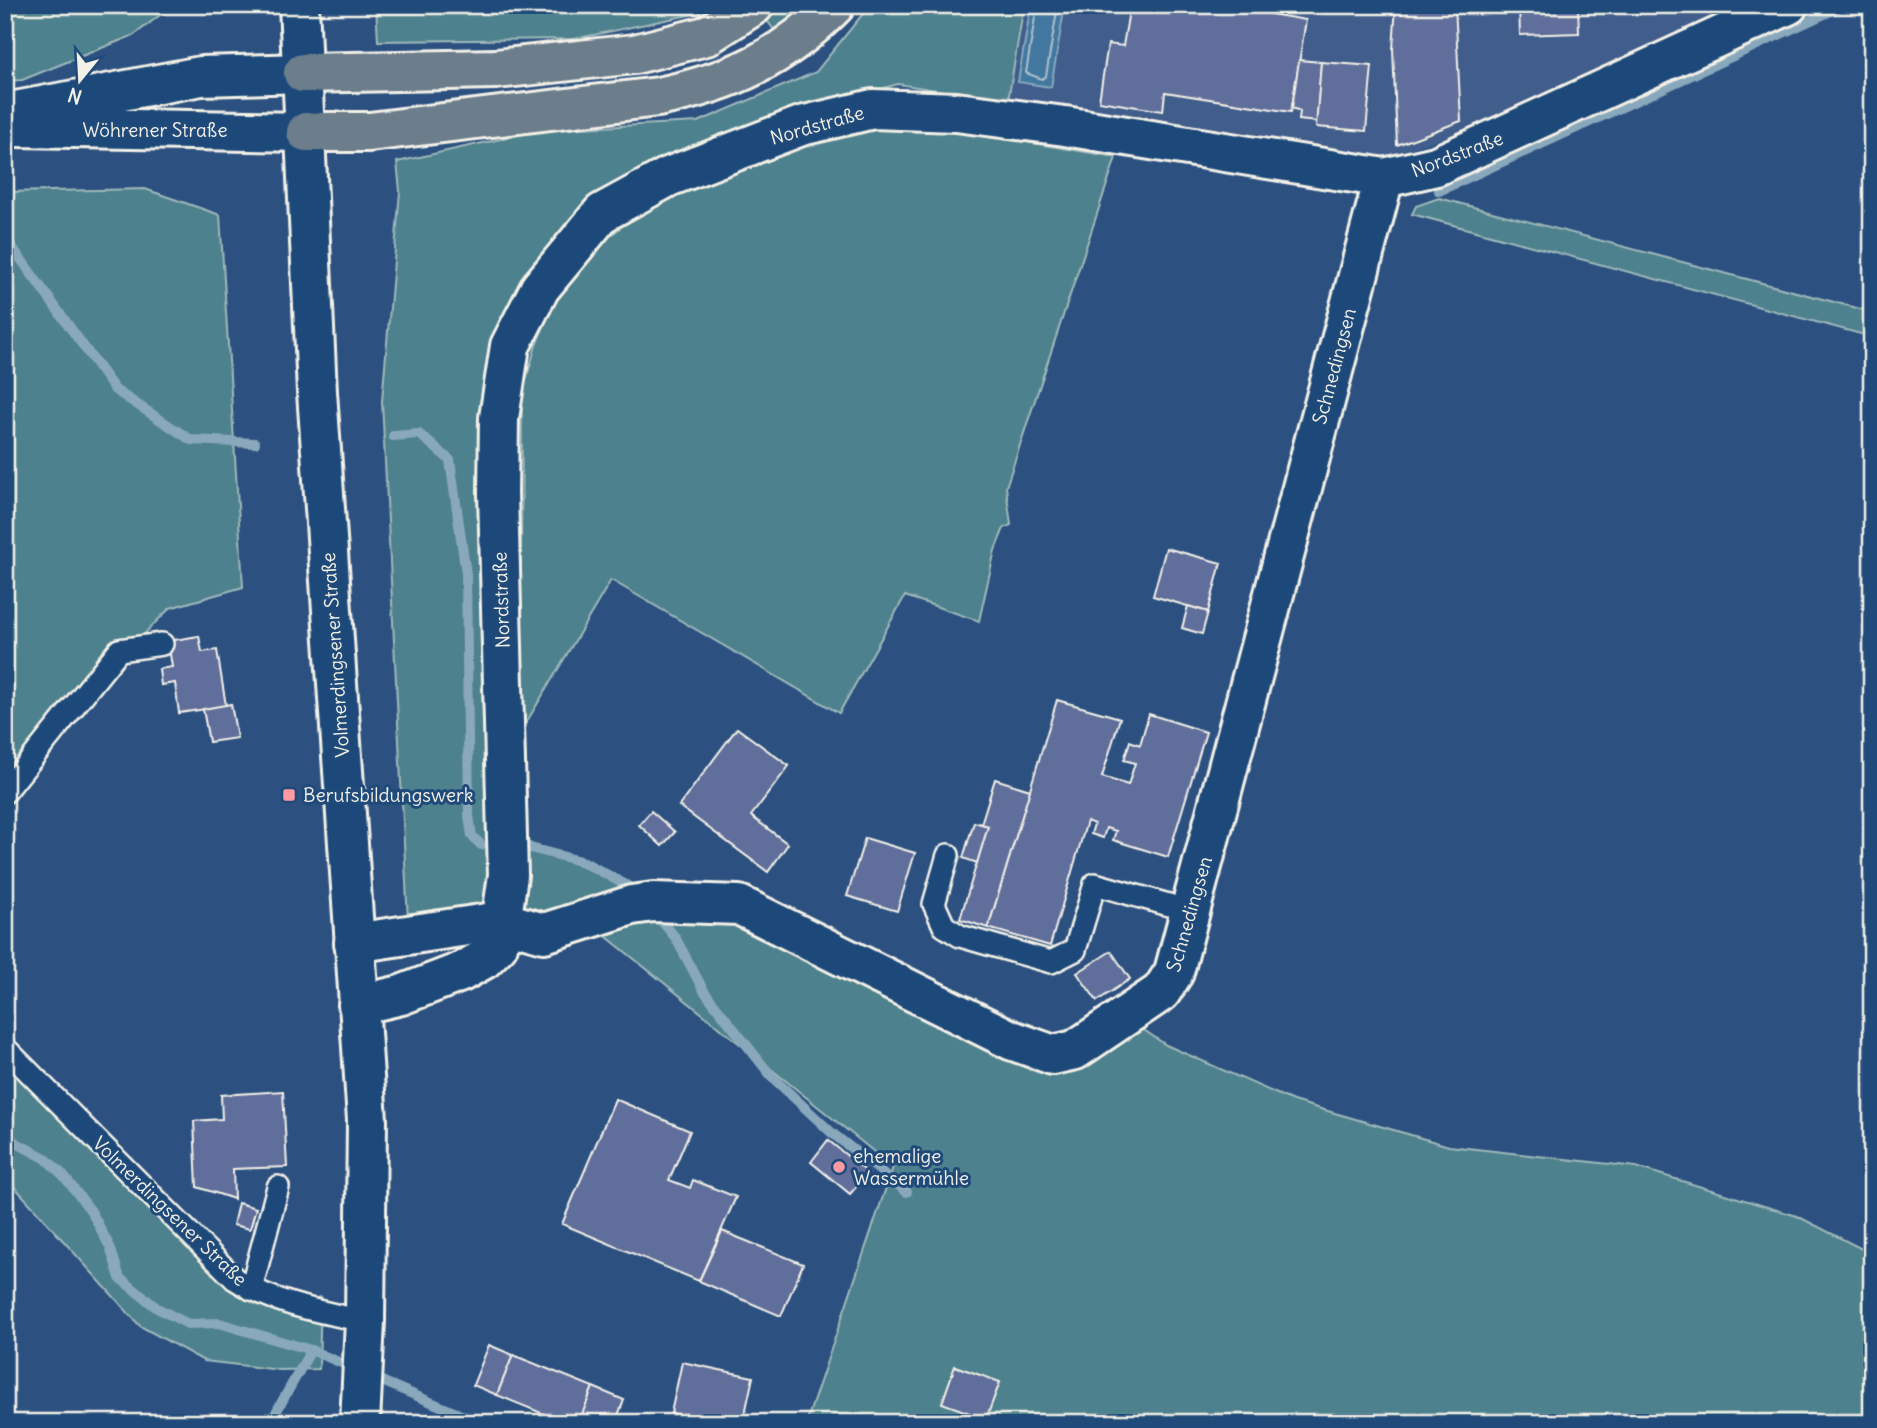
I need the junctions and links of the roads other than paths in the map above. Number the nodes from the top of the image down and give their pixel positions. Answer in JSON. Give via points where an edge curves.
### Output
{"nodes":[{"id":1,"x":299,"y":5,"type":"edge"},
{"id":2,"x":754,"y":5,"type":"edge"},
{"id":3,"x":835,"y":5,"type":"edge"},
{"id":4,"x":1788,"y":5,"type":"edge"},
{"id":5,"x":303,"y":73,"type":"junction"},
{"id":6,"x":5,"y":113,"type":"edge"},
{"id":7,"x":5,"y":127,"type":"edge"},
{"id":8,"x":306,"y":132,"type":"junction"},
{"id":9,"x":1384,"y":178,"type":"junction"},
{"id":10,"x":162,"y":644,"type":"dead end"},
{"id":11,"x":5,"y":792,"type":"edge"},
{"id":12,"x":948,"y":855,"type":"dead end"},
{"id":13,"x":1190,"y":911,"type":"junction"},
{"id":14,"x":500,"y":921,"type":"junction"},
{"id":15,"x":354,"y":943,"type":"junction"},
{"id":16,"x":358,"y":1004,"type":"junction"},
{"id":17,"x":5,"y":1048,"type":"edge"},
{"id":18,"x":278,"y":1186,"type":"dead end"},
{"id":19,"x":251,"y":1289,"type":"junction"},
{"id":20,"x":365,"y":1331,"type":"junction"},
{"id":21,"x":361,"y":1411,"type":"edge"}],
"edges":[{"from":1,"to":5,"type":"street","name":"Volmerdingsener Straße"},
{"from":2,"to":5,"type":"highway","via":[[706,36],[635,54],[496,69]]},
{"from":3,"to":8,"type":"highway","via":[[792,45],[758,66],[704,88],[369,132]]},
{"from":4,"to":9,"type":"street","name":"Nordstraße","via":[[1459,156]]},
{"from":5,"to":6,"type":"street","name":"Wöhrener Straße","via":[[201,76]]},
{"from":5,"to":8,"type":"street","name":"Volmerdingsener Straße"},
{"from":7,"to":8,"type":"street","name":"Wöhrener Straße"},
{"from":8,"to":15,"type":"street","name":"Volmerdingsener Straße","via":[[317,392]]},
{"from":9,"to":13,"type":"street","name":"Schnedingsen"},
{"from":9,"to":14,"type":"street","name":"Nordstraße","via":[[1065,126],[956,112],[873,109],[801,126],[668,177],[602,213],[540,288],[510,346],[499,418],[508,875]]},
{"from":10,"to":11,"type":"lane","via":[[120,650]]},
{"from":12,"to":13,"type":"lane","via":[[934,904],[944,926],[960,936],[1038,960],[1051,962],[1075,950],[1095,884]]},
{"from":13,"to":14,"type":"street","name":"Schnedingsen","via":[[1174,972],[1161,992],[1091,1041],[1053,1055],[1011,1040],[738,905],[632,905],[544,933]]},
{"from":14,"to":15,"type":"street"},
{"from":14,"to":16,"type":"street","name":"Nordstraße","via":[[498,945],[484,959],[401,995]]},
{"from":15,"to":16,"type":"street","name":"Volmerdingsener Straße"},
{"from":16,"to":20,"type":"street","name":"Volmerdingsener Straße","via":[[367,1120]]},
{"from":17,"to":19,"type":"lane","name":"Volmerdingsener Straße","via":[[235,1279]]},
{"from":18,"to":19,"type":"lane"},
{"from":19,"to":20,"type":"lane","name":"Volmerdingsener Straße"},
{"from":20,"to":21,"type":"street","name":"Volmerdingsener Straße"}]}
